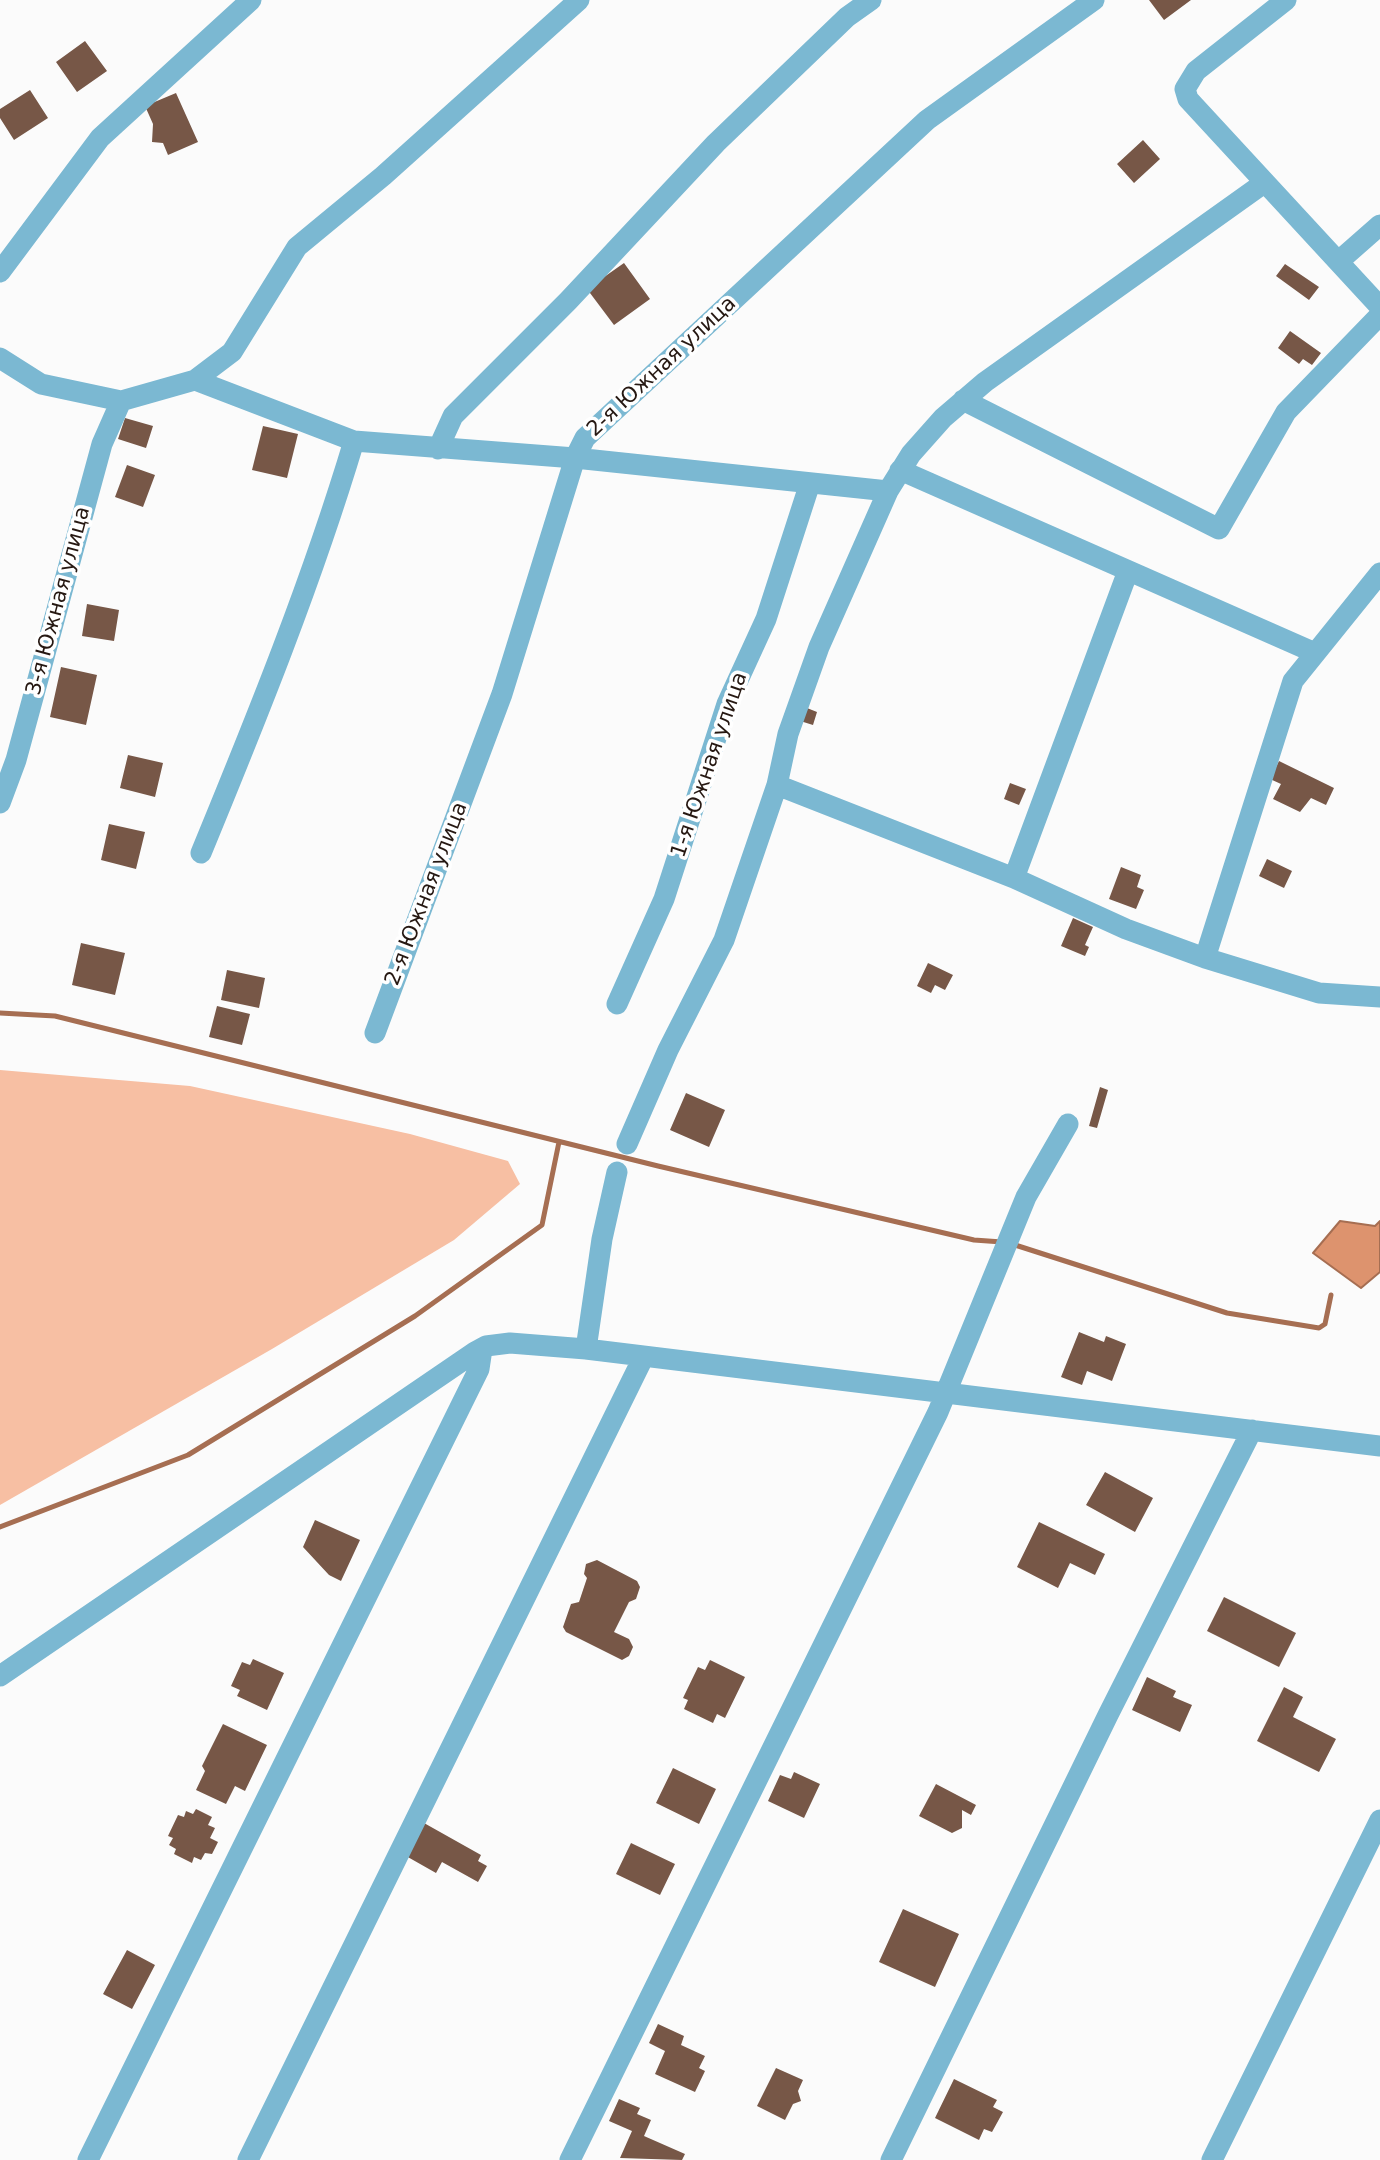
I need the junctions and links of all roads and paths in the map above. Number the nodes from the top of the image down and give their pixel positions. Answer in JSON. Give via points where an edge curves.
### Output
{"nodes":[{"id":1,"x":251,"y":0,"type":"edge"},
{"id":2,"x":579,"y":0,"type":"edge"},
{"id":3,"x":871,"y":0,"type":"edge"},
{"id":4,"x":1094,"y":0,"type":"edge"},
{"id":5,"x":1286,"y":0,"type":"edge"},
{"id":6,"x":1264,"y":183,"type":"junction"},
{"id":7,"x":1380,"y":225,"type":"edge"},
{"id":8,"x":1339,"y":261,"type":"junction"},
{"id":9,"x":0,"y":272,"type":"edge"},
{"id":10,"x":1380,"y":307,"type":"edge"},
{"id":11,"x":1380,"y":314,"type":"edge"},
{"id":12,"x":0,"y":358,"type":"edge"},
{"id":13,"x":195,"y":380,"type":"junction"},
{"id":14,"x":963,"y":400,"type":"junction"},
{"id":15,"x":121,"y":401,"type":"junction"},
{"id":16,"x":354,"y":440,"type":"junction"},
{"id":17,"x":438,"y":449,"type":"junction"},
{"id":18,"x":575,"y":458,"type":"junction"},
{"id":19,"x":900,"y":470,"type":"junction"},
{"id":20,"x":810,"y":483,"type":"junction"},
{"id":21,"x":888,"y":491,"type":"junction"},
{"id":22,"x":1128,"y":570,"type":"junction"},
{"id":23,"x":1380,"y":573,"type":"edge"},
{"id":24,"x":1313,"y":652,"type":"junction"},
{"id":25,"x":777,"y":785,"type":"junction"},
{"id":26,"x":0,"y":803,"type":"edge"},
{"id":27,"x":201,"y":853,"type":"dead end"},
{"id":28,"x":1014,"y":878,"type":"junction"},
{"id":29,"x":1205,"y":957,"type":"junction"},
{"id":30,"x":1380,"y":997,"type":"edge"},
{"id":31,"x":617,"y":1004,"type":"dead end"},
{"id":32,"x":375,"y":1032,"type":"dead end"},
{"id":33,"x":1068,"y":1124,"type":"dead end"},
{"id":34,"x":627,"y":1144,"type":"dead end"},
{"id":35,"x":617,"y":1172,"type":"dead end"},
{"id":36,"x":482,"y":1349,"type":"junction"},
{"id":37,"x":586,"y":1349,"type":"junction"},
{"id":38,"x":644,"y":1356,"type":"junction"},
{"id":39,"x":947,"y":1393,"type":"junction"},
{"id":40,"x":1252,"y":1430,"type":"junction"},
{"id":41,"x":1380,"y":1446,"type":"edge"},
{"id":42,"x":0,"y":1676,"type":"edge"},
{"id":43,"x":1380,"y":1820,"type":"edge"},
{"id":44,"x":88,"y":2160,"type":"edge"},
{"id":45,"x":248,"y":2160,"type":"edge"},
{"id":46,"x":570,"y":2160,"type":"edge"},
{"id":47,"x":891,"y":2160,"type":"edge"},
{"id":48,"x":1212,"y":2160,"type":"edge"}],
"edges":[{"from":1,"to":9,"type":"street","via":[[100,138]]},
{"from":2,"to":13,"type":"street","via":[[297,247],[232,352]]},
{"from":3,"to":17,"type":"street","via":[[847,17],[665,195],[453,416]]},
{"from":4,"to":18,"type":"street","name":"2-я Южная улица","via":[[927,120],[585,438]]},
{"from":5,"to":6,"type":"street","via":[[1196,71],[1185,89],[1188,99]]},
{"from":6,"to":8,"type":"street"},
{"from":6,"to":14,"type":"street"},
{"from":7,"to":8,"type":"street"},
{"from":8,"to":10,"type":"street"},
{"from":11,"to":14,"type":"street","via":[[1286,412],[1219,529]]},
{"from":12,"to":15,"type":"street","via":[[41,384]]},
{"from":13,"to":15,"type":"street"},
{"from":13,"to":16,"type":"street"},
{"from":14,"to":19,"type":"street"},
{"from":15,"to":26,"type":"street","name":"3-я Южная улица","via":[[102,444],[16,760]]},
{"from":16,"to":17,"type":"street"},
{"from":16,"to":27,"type":"street","via":[[323,543]]},
{"from":17,"to":18,"type":"street"},
{"from":18,"to":20,"type":"street"},
{"from":18,"to":32,"type":"street","name":"2-я Южная улица","via":[[502,694]]},
{"from":19,"to":21,"type":"street"},
{"from":19,"to":22,"type":"street"},
{"from":20,"to":21,"type":"street"},
{"from":20,"to":31,"type":"street","name":"1-я Южная улица","via":[[766,619],[727,704],[664,899]]},
{"from":21,"to":25,"type":"street","via":[[819,647],[788,734]]},
{"from":22,"to":24,"type":"street"},
{"from":22,"to":28,"type":"street"},
{"from":23,"to":24,"type":"street"},
{"from":24,"to":29,"type":"street","via":[[1293,681]]},
{"from":25,"to":28,"type":"street"},
{"from":25,"to":34,"type":"street","via":[[724,940]]},
{"from":28,"to":29,"type":"street","via":[[1126,929]]},
{"from":29,"to":30,"type":"street","via":[[1319,993]]},
{"from":33,"to":39,"type":"street","via":[[1026,1197]]},
{"from":35,"to":37,"type":"street"},
{"from":36,"to":37,"type":"street","via":[[510,1343]]},
{"from":36,"to":42,"type":"street"},
{"from":36,"to":44,"type":"street","via":[[479,1369]]},
{"from":37,"to":38,"type":"street"},
{"from":38,"to":39,"type":"street"},
{"from":38,"to":45,"type":"street"},
{"from":39,"to":40,"type":"street"},
{"from":39,"to":46,"type":"street"},
{"from":40,"to":41,"type":"street"},
{"from":40,"to":47,"type":"street"},
{"from":43,"to":48,"type":"street"}]}
